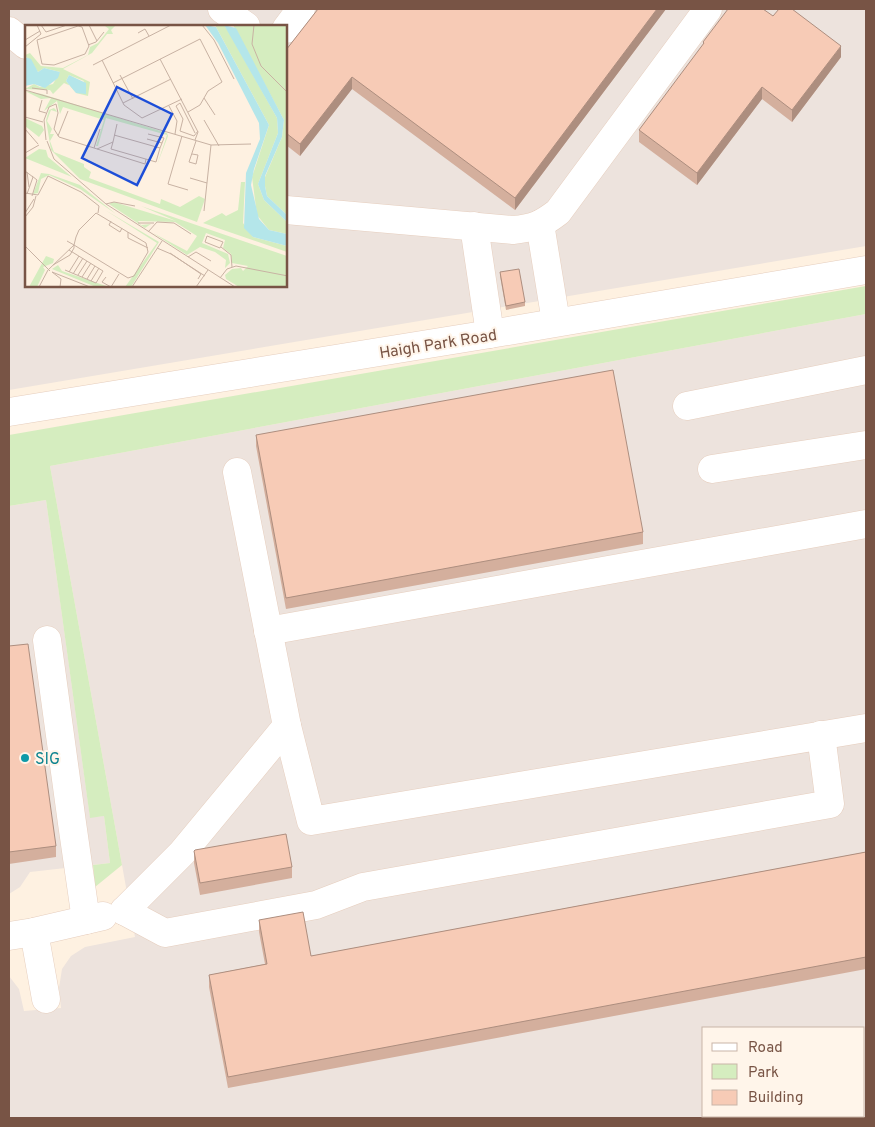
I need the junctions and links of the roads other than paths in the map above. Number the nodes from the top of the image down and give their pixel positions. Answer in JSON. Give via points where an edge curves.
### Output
{"nodes":[{"id":1,"x":222,"y":9,"type":"edge"},
{"id":2,"x":302,"y":9,"type":"edge"},
{"id":3,"x":708,"y":9,"type":"edge"},
{"id":4,"x":245,"y":25,"type":"edge"},
{"id":5,"x":288,"y":26,"type":"edge"},
{"id":6,"x":9,"y":31,"type":"edge"},
{"id":7,"x":25,"y":43,"type":"edge"},
{"id":8,"x":288,"y":210,"type":"edge"},
{"id":9,"x":540,"y":224,"type":"junction"},
{"id":10,"x":474,"y":226,"type":"junction"},
{"id":11,"x":866,"y":270,"type":"edge"},
{"id":12,"x":556,"y":322,"type":"junction"},
{"id":13,"x":490,"y":334,"type":"junction"},
{"id":14,"x":866,"y":370,"type":"edge"},
{"id":15,"x":687,"y":406,"type":"dead end"},
{"id":16,"x":9,"y":412,"type":"edge"},
{"id":17,"x":866,"y":445,"type":"edge"},
{"id":18,"x":712,"y":469,"type":"dead end"},
{"id":19,"x":237,"y":472,"type":"dead end"},
{"id":20,"x":866,"y":524,"type":"edge"},
{"id":21,"x":268,"y":631,"type":"junction"},
{"id":22,"x":47,"y":640,"type":"dead end"},
{"id":23,"x":287,"y":726,"type":"junction"},
{"id":24,"x":866,"y":728,"type":"edge"},
{"id":25,"x":821,"y":735,"type":"junction"},
{"id":26,"x":124,"y":911,"type":"junction"},
{"id":27,"x":86,"y":920,"type":"junction"},
{"id":28,"x":21,"y":934,"type":"edge"},
{"id":29,"x":46,"y":999,"type":"dead end"}],
"edges":[{"from":1,"to":4,"type":"street"},
{"from":2,"to":5,"type":"street"},
{"from":3,"to":9,"type":"street","via":[[558,212]]},
{"from":6,"to":7,"type":"street"},
{"from":8,"to":10,"type":"street"},
{"from":9,"to":10,"type":"street","via":[[513,230]]},
{"from":9,"to":12,"type":"street"},
{"from":10,"to":13,"type":"street"},
{"from":11,"to":12,"type":"street","name":"Haigh Park Road"},
{"from":12,"to":13,"type":"street","name":"Haigh Park Road"},
{"from":13,"to":16,"type":"street","name":"Haigh Park Road"},
{"from":14,"to":15,"type":"street"},
{"from":17,"to":18,"type":"street"},
{"from":19,"to":21,"type":"street"},
{"from":20,"to":21,"type":"street"},
{"from":21,"to":23,"type":"street"},
{"from":22,"to":27,"type":"street"},
{"from":23,"to":25,"type":"street","via":[[311,821]]},
{"from":23,"to":26,"type":"street","via":[[182,853]]},
{"from":24,"to":25,"type":"street"},
{"from":25,"to":26,"type":"street","via":[[830,804],[363,887],[316,905],[165,933]]},
{"from":26,"to":27,"type":"street"},
{"from":27,"to":28,"type":"street"},
{"from":28,"to":29,"type":"street"}]}
